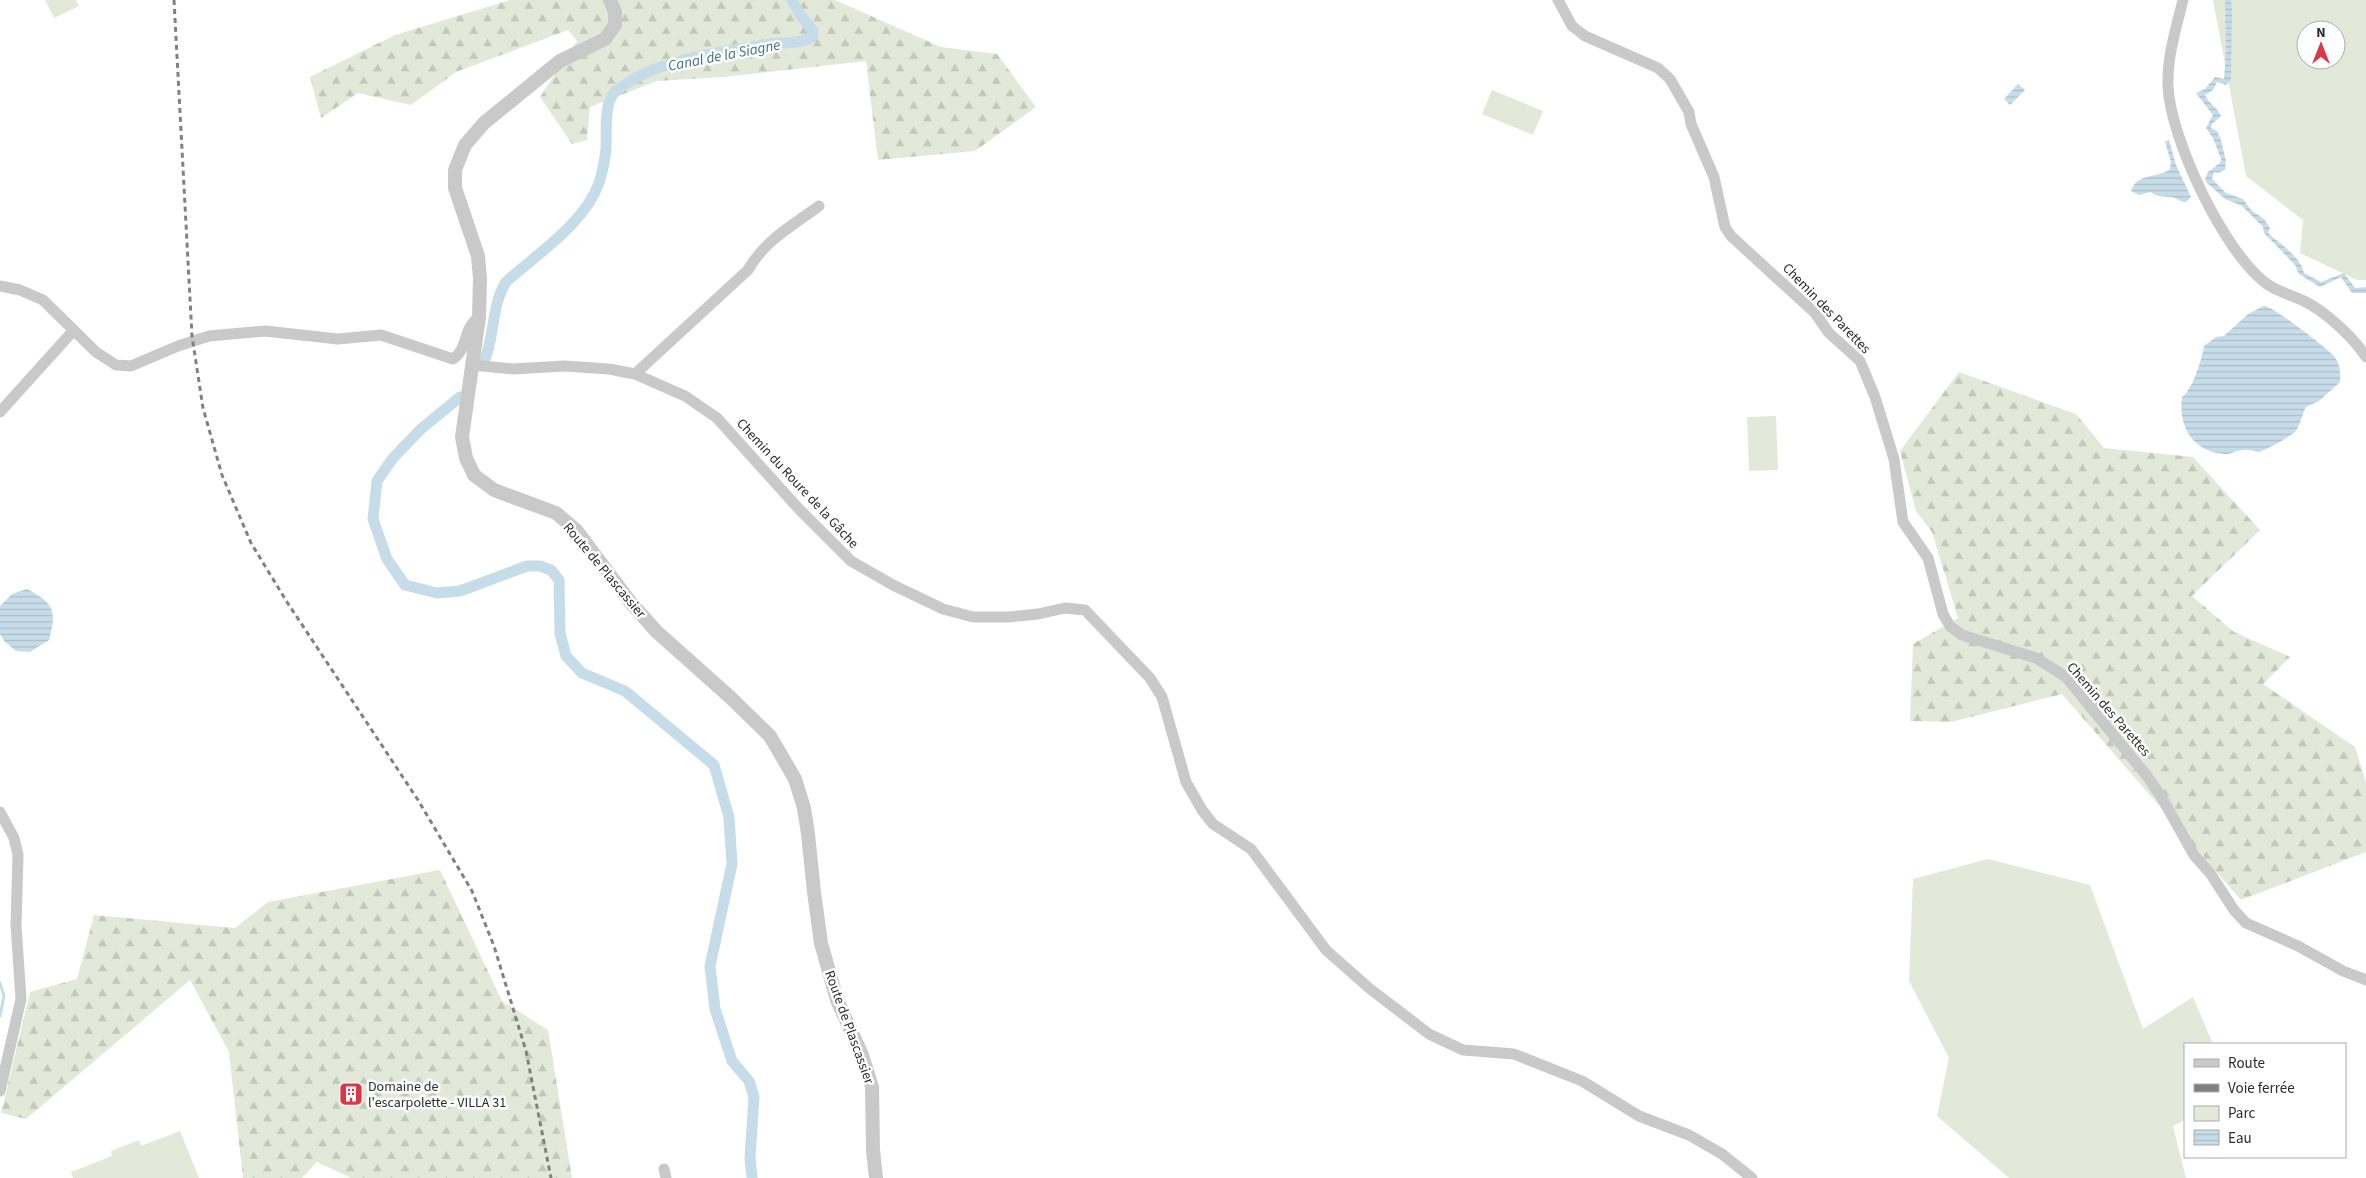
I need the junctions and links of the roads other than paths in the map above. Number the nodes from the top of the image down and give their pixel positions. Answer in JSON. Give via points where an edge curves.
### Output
{"nodes":[{"id":1,"x":610,"y":0,"type":"edge"},
{"id":2,"x":1558,"y":0,"type":"edge"},
{"id":3,"x":2183,"y":0,"type":"edge"},
{"id":4,"x":819,"y":206,"type":"dead end"},
{"id":5,"x":0,"y":286,"type":"edge"},
{"id":6,"x":479,"y":317,"type":"junction"},
{"id":7,"x":73,"y":331,"type":"junction"},
{"id":8,"x":2366,"y":357,"type":"edge"},
{"id":9,"x":472,"y":365,"type":"junction"},
{"id":10,"x":635,"y":374,"type":"junction"},
{"id":11,"x":0,"y":412,"type":"edge"},
{"id":12,"x":0,"y":812,"type":"edge"},
{"id":13,"x":2366,"y":980,"type":"edge"},
{"id":14,"x":0,"y":1091,"type":"edge"},
{"id":15,"x":876,"y":1178,"type":"edge"},
{"id":16,"x":1752,"y":1178,"type":"edge"}],
"edges":[{"from":1,"to":6,"type":"street","name":"Route de Plascassier","via":[[615,12],[615,25],[605,39],[560,62],[484,123],[465,145],[455,170],[455,188],[478,256]]},
{"from":2,"to":13,"type":"street","name":"Chemin des Parettes","via":[[1572,26],[1585,36],[1658,68],[1670,79],[1689,112],[1714,177],[1725,227],[1731,236],[1815,313],[1829,333],[1860,361],[1894,459],[1903,522],[1928,558],[1941,608],[1950,626],[1962,635],[2036,658],[2066,677],[2147,776],[2194,855],[2246,923]]},
{"from":3,"to":8,"type":"street","via":[[2170,51],[2168,87],[2174,118],[2207,203],[2231,243],[2265,283],[2307,302],[2340,327]]},
{"from":4,"to":10,"type":"street","via":[[776,235],[748,270]]},
{"from":5,"to":7,"type":"street","via":[[20,290],[42,300]]},
{"from":6,"to":7,"type":"street","via":[[470,324],[461,353],[453,359],[381,335],[338,339],[265,331],[209,336],[131,366],[116,365]]},
{"from":6,"to":9,"type":"street","name":"Route de Plascassier"},
{"from":7,"to":11,"type":"street"},
{"from":9,"to":10,"type":"street","name":"Chemin du Roure de la Gâche","via":[[513,369],[564,366]]},
{"from":9,"to":15,"type":"street","name":"Route de Plascassier","via":[[462,437],[466,458],[474,475],[494,490],[556,513],[576,530],[656,631],[770,736],[795,779],[804,808],[822,943],[837,1000],[862,1055],[872,1088]]},
{"from":10,"to":16,"type":"street","name":"Chemin du Roure de la Gâche","via":[[685,396],[717,418],[851,561],[894,585],[943,610],[973,617],[1009,617],[1065,608],[1085,610],[1150,678],[1162,697],[1186,782],[1213,824],[1251,849],[1326,950],[1429,1034],[1463,1050],[1514,1054],[1582,1081],[1639,1116],[1689,1134]]},
{"from":12,"to":14,"type":"street","via":[[14,838],[18,855],[16,925],[21,999]]}]}
